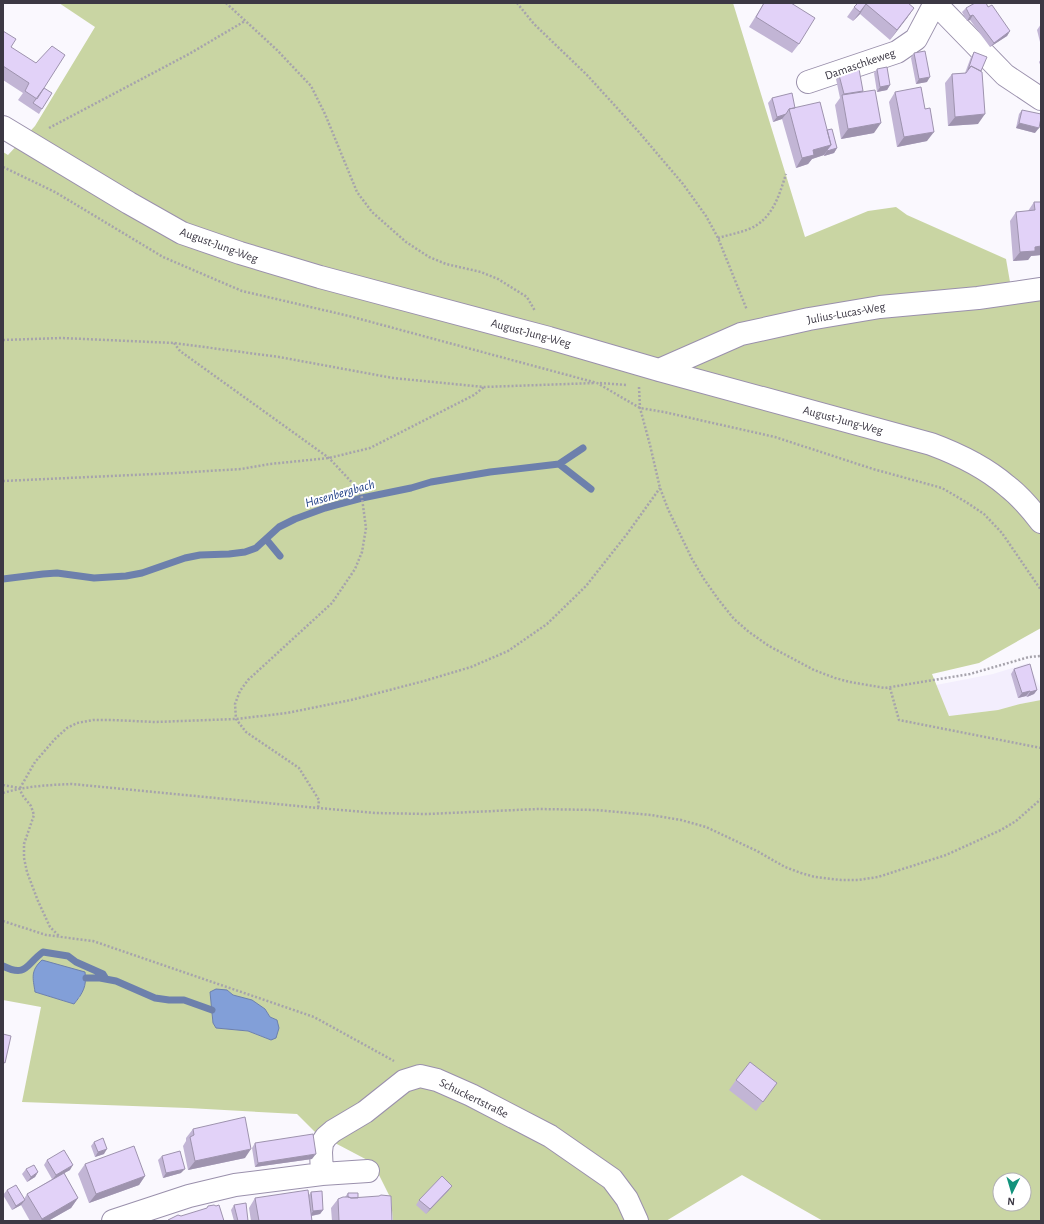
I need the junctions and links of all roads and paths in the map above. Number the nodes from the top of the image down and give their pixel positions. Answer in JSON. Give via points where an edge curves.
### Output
{"nodes":[{"id":1,"x":226,"y":3,"type":"edge"},
{"id":2,"x":517,"y":3,"type":"edge"},
{"id":3,"x":935,"y":3,"type":"edge"},
{"id":4,"x":245,"y":22,"type":"junction"},
{"id":5,"x":808,"y":82,"type":"dead end"},
{"id":6,"x":1041,"y":99,"type":"edge"},
{"id":7,"x":16,"y":135,"type":"edge"},
{"id":8,"x":786,"y":174,"type":"dead end"},
{"id":9,"x":718,"y":238,"type":"junction"},
{"id":10,"x":1041,"y":289,"type":"edge"},
{"id":11,"x":756,"y":331,"type":"junction"},
{"id":12,"x":549,"y":338,"type":"junction"},
{"id":13,"x":3,"y":340,"type":"edge"},
{"id":14,"x":174,"y":343,"type":"junction"},
{"id":15,"x":660,"y":370,"type":"junction"},
{"id":16,"x":484,"y":387,"type":"junction"},
{"id":17,"x":640,"y":408,"type":"junction"},
{"id":18,"x":329,"y":458,"type":"junction"},
{"id":19,"x":3,"y":482,"type":"edge"},
{"id":20,"x":660,"y":488,"type":"junction"},
{"id":21,"x":1041,"y":522,"type":"edge"},
{"id":22,"x":1041,"y":590,"type":"edge"},
{"id":23,"x":1041,"y":656,"type":"edge"},
{"id":24,"x":890,"y":688,"type":"junction"},
{"id":25,"x":236,"y":719,"type":"junction"},
{"id":26,"x":1041,"y":748,"type":"edge"},
{"id":27,"x":3,"y":785,"type":"edge"},
{"id":28,"x":19,"y":788,"type":"junction"},
{"id":29,"x":3,"y":792,"type":"edge"},
{"id":30,"x":1041,"y":799,"type":"edge"},
{"id":31,"x":318,"y":808,"type":"junction"},
{"id":32,"x":3,"y":921,"type":"edge"},
{"id":33,"x":60,"y":937,"type":"junction"},
{"id":34,"x":420,"y":1076,"type":"junction"},
{"id":35,"x":368,"y":1171,"type":"dead end"},
{"id":36,"x":322,"y":1174,"type":"junction"},
{"id":37,"x":113,"y":1221,"type":"edge"},
{"id":38,"x":637,"y":1221,"type":"edge"}],
"edges":[{"from":1,"to":4,"type":"path"},
{"from":2,"to":9,"type":"path","via":[[534,24],[587,75],[638,131],[683,184]]},
{"from":3,"to":5,"type":"street","name":"Damaschkeweg","via":[[916,39],[897,52]]},
{"from":3,"to":6,"type":"street","name":"Damaschkeweg","via":[[1005,75]]},
{"from":4,"to":7,"type":"path","via":[[189,54]]},
{"from":4,"to":12,"type":"path","via":[[277,50],[311,86],[357,192],[372,212],[406,242],[429,257],[446,264],[481,272],[527,297]]},
{"from":7,"to":12,"type":"street","name":"August-Jung-Weg","via":[[182,233],[320,277]]},
{"from":8,"to":9,"type":"path","via":[[773,208],[758,224]]},
{"from":9,"to":11,"type":"path"},
{"from":10,"to":11,"type":"street","name":"Julius-Lucas-Weg","via":[[978,298],[880,306]]},
{"from":11,"to":15,"type":"street","name":"Julius-Lucas-Weg","via":[[741,334]]},
{"from":12,"to":15,"type":"street","name":"August-Jung-Weg"},
{"from":13,"to":14,"type":"path","via":[[62,338]]},
{"from":14,"to":16,"type":"path","via":[[279,357],[393,378]]},
{"from":14,"to":18,"type":"path","via":[[180,351]]},
{"from":15,"to":21,"type":"street","name":"August-Jung-Weg","via":[[953,452],[1007,486]]},
{"from":16,"to":17,"type":"path","via":[[597,383],[639,386]]},
{"from":16,"to":18,"type":"path","via":[[474,395],[370,448]]},
{"from":17,"to":20,"type":"path"},
{"from":17,"to":22,"type":"path","via":[[776,438],[873,470],[942,488],[984,514],[1002,533]]},
{"from":18,"to":19,"type":"path","via":[[240,469]]},
{"from":18,"to":25,"type":"path","via":[[358,490],[362,498],[366,528],[362,552],[332,602],[248,680],[235,704]]},
{"from":20,"to":24,"type":"path","via":[[704,579],[734,619],[769,646],[814,670],[850,682]]},
{"from":20,"to":25,"type":"path","via":[[586,586],[547,624],[508,651],[471,667],[351,700],[287,713]]},
{"from":23,"to":24,"type":"path","via":[[970,674]]},
{"from":24,"to":26,"type":"path","via":[[899,720]]},
{"from":25,"to":28,"type":"path","via":[[155,722],[93,720],[77,723],[55,739],[35,762]]},
{"from":25,"to":31,"type":"path","via":[[246,732],[299,768],[319,800]]},
{"from":27,"to":28,"type":"path"},
{"from":28,"to":29,"type":"path"},
{"from":28,"to":31,"type":"path","via":[[72,784]]},
{"from":28,"to":33,"type":"path","via":[[34,815],[24,844],[26,872],[50,927]]},
{"from":30,"to":31,"type":"path","via":[[1016,822],[988,837],[939,858],[878,877],[858,880],[815,877],[801,873],[706,827],[651,815],[596,810],[538,809],[427,814]]},
{"from":32,"to":33,"type":"path"},
{"from":33,"to":34,"type":"path","via":[[93,941],[314,1018]]},
{"from":34,"to":36,"type":"street","via":[[404,1081],[365,1112],[326,1137],[321,1152]]},
{"from":34,"to":38,"type":"street","name":"Schuckertstraße","via":[[437,1080],[464,1092],[550,1136],[612,1179]]},
{"from":35,"to":36,"type":"street"},
{"from":36,"to":37,"type":"street","via":[[235,1185],[189,1196]]}]}
